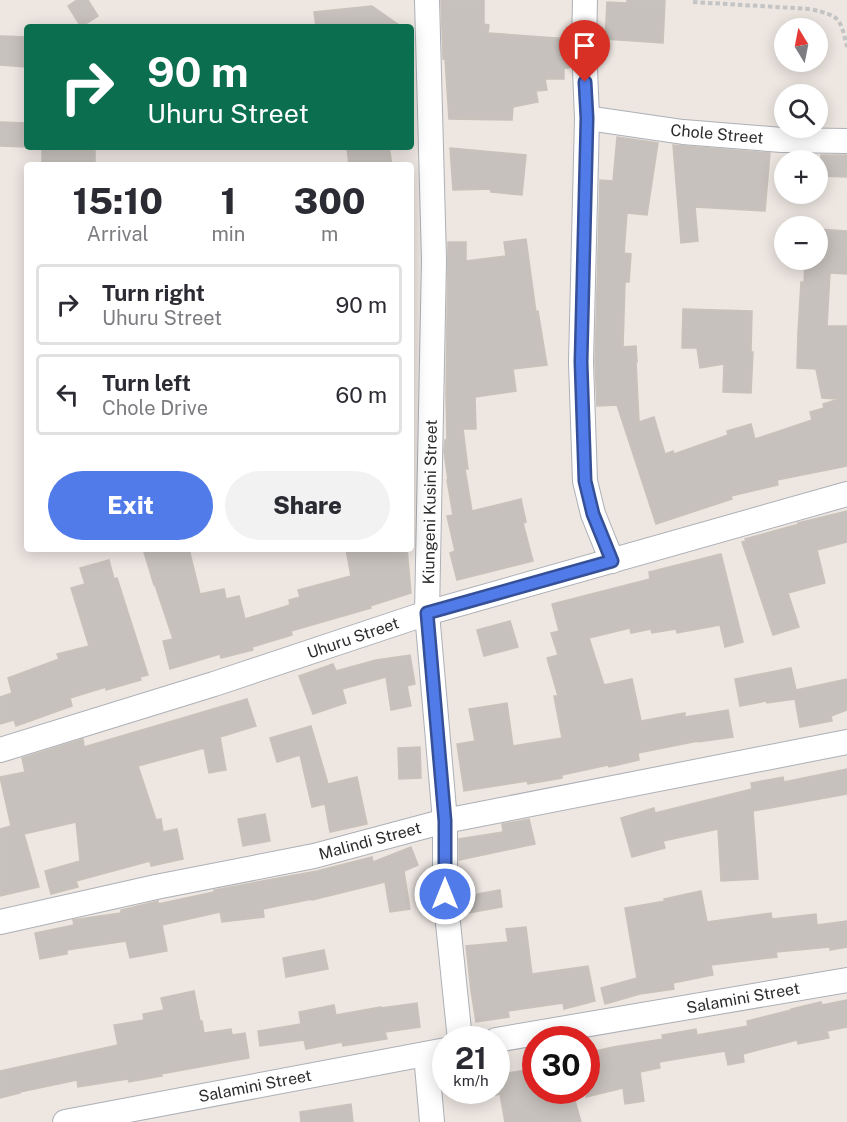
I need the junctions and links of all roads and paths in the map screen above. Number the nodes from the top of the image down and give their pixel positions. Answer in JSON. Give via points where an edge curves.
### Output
{"nodes":[{"id":1,"x":427,"y":0,"type":"edge"},
{"id":2,"x":585,"y":0,"type":"edge"},
{"id":3,"x":693,"y":2,"type":"dead end"},
{"id":4,"x":847,"y":47,"type":"edge"},
{"id":5,"x":587,"y":118,"type":"junction"},
{"id":6,"x":847,"y":141,"type":"edge"},
{"id":7,"x":847,"y":494,"type":"edge"},
{"id":8,"x":612,"y":561,"type":"junction"},
{"id":9,"x":427,"y":613,"type":"junction"},
{"id":10,"x":847,"y":742,"type":"edge"},
{"id":11,"x":0,"y":750,"type":"edge"},
{"id":12,"x":445,"y":821,"type":"junction"},
{"id":13,"x":0,"y":922,"type":"edge"},
{"id":14,"x":847,"y":980,"type":"edge"},
{"id":15,"x":459,"y":1026,"type":"edge"},
{"id":16,"x":510,"y":1038,"type":"edge"},
{"id":17,"x":432,"y":1053,"type":"edge"},
{"id":18,"x":433,"y":1104,"type":"edge"},
{"id":19,"x":65,"y":1122,"type":"edge"},
{"id":20,"x":432,"y":1122,"type":"edge"}],
"edges":[{"from":1,"to":9,"type":"street","name":"Kiungeni Kusini Street","via":[[434,260]]},
{"from":2,"to":5,"type":"street"},
{"from":3,"to":4,"type":"path","via":[[825,13],[836,17],[842,25]]},
{"from":5,"to":6,"type":"street","name":"Chole Street","via":[[683,132]]},
{"from":5,"to":8,"type":"street","via":[[581,362],[585,481]]},
{"from":7,"to":8,"type":"street","name":"Uhuru Street"},
{"from":8,"to":9,"type":"street","name":"Uhuru Street"},
{"from":9,"to":11,"type":"street","name":"Uhuru Street"},
{"from":9,"to":12,"type":"street","name":"Kiungeni Kusini Street"},
{"from":10,"to":12,"type":"street","name":"Malindi Street"},
{"from":12,"to":13,"type":"street","name":"Malindi Street","via":[[314,856]]},
{"from":12,"to":15,"type":"street","name":"Kiungeni Kusini Street","via":[[445,894]]},
{"from":14,"to":16,"type":"street","name":"Salamini Street"},
{"from":17,"to":19,"type":"street","name":"Salamini Street"},
{"from":18,"to":20,"type":"street"}]}
